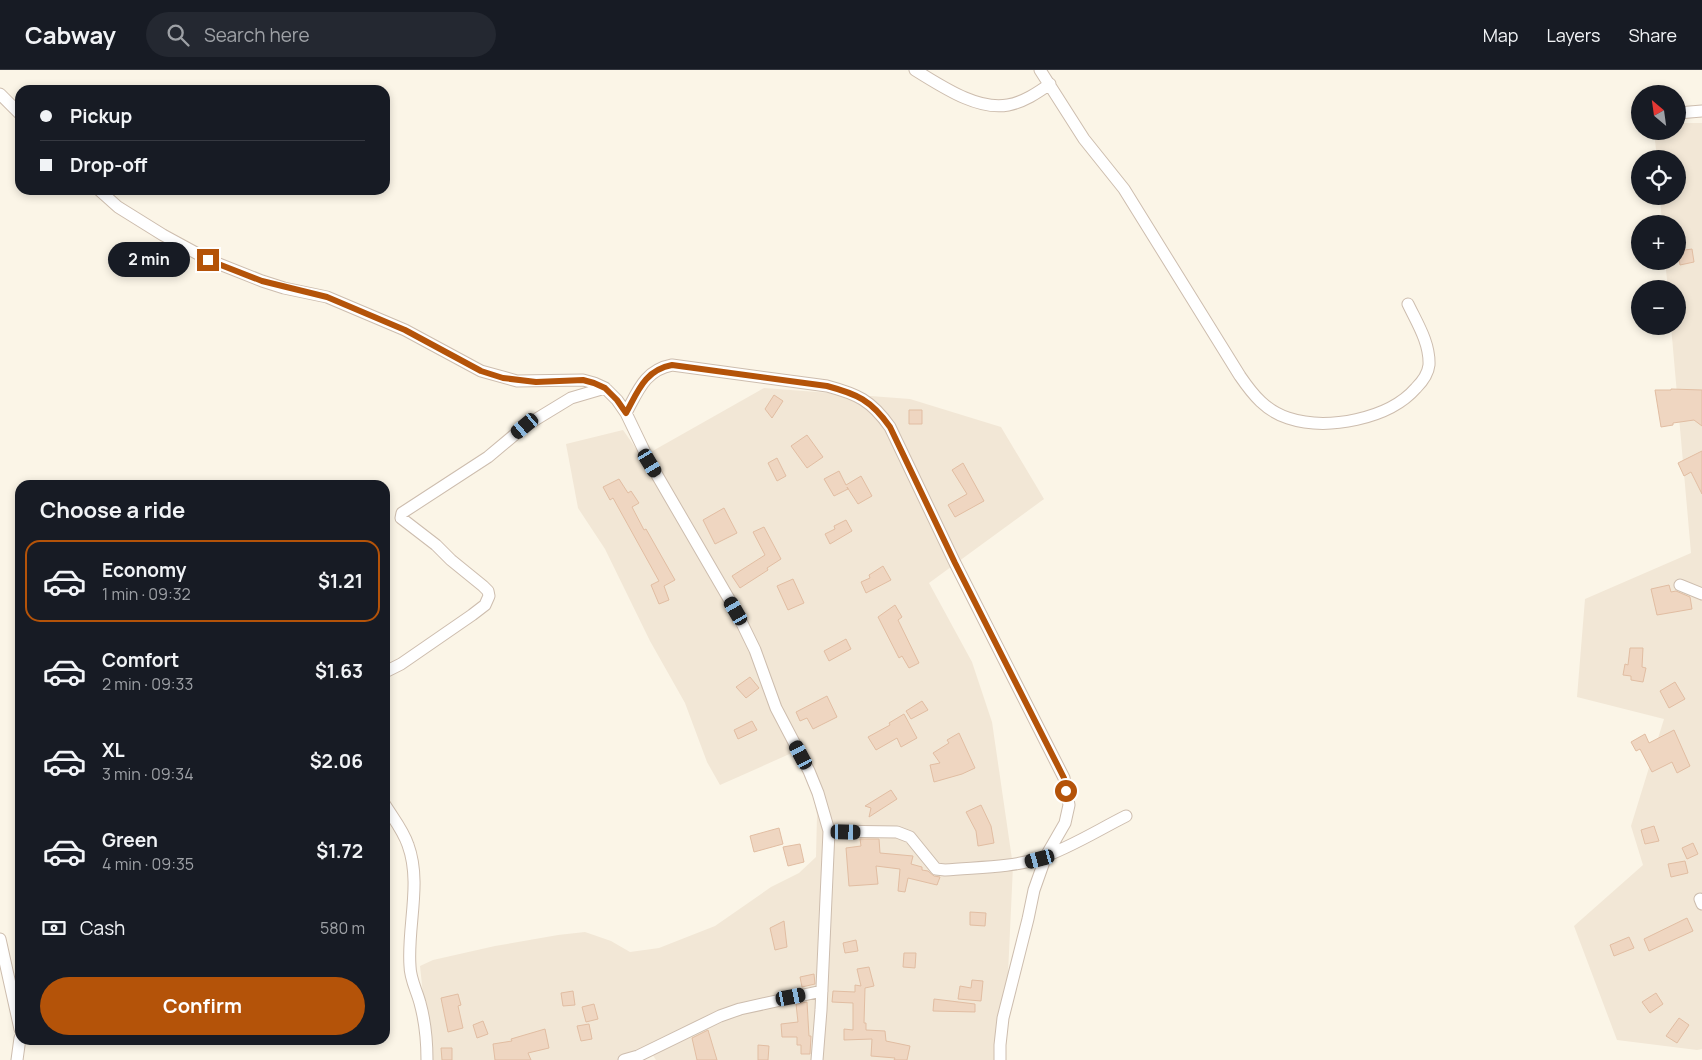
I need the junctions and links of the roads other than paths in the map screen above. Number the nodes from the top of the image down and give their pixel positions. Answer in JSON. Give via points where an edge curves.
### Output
{"nodes":[{"id":1,"x":914,"y":70,"type":"edge"},
{"id":2,"x":1040,"y":70,"type":"edge"},
{"id":3,"x":1050,"y":84,"type":"junction"},
{"id":4,"x":0,"y":94,"type":"edge"},
{"id":5,"x":15,"y":109,"type":"edge"},
{"id":6,"x":1702,"y":111,"type":"edge"},
{"id":7,"x":1686,"y":112,"type":"edge"},
{"id":8,"x":105,"y":195,"type":"edge"},
{"id":9,"x":1408,"y":304,"type":"dead end"},
{"id":10,"x":605,"y":388,"type":"junction"},
{"id":11,"x":626,"y":413,"type":"junction"},
{"id":12,"x":1680,"y":585,"type":"dead end"},
{"id":13,"x":1702,"y":594,"type":"edge"},
{"id":14,"x":390,"y":670,"type":"edge"},
{"id":15,"x":390,"y":812,"type":"edge"},
{"id":16,"x":1126,"y":816,"type":"dead end"},
{"id":17,"x":829,"y":831,"type":"junction"},
{"id":18,"x":1046,"y":856,"type":"junction"},
{"id":19,"x":0,"y":940,"type":"edge"},
{"id":20,"x":822,"y":991,"type":"junction"},
{"id":21,"x":15,"y":1007,"type":"edge"},
{"id":22,"x":19,"y":1045,"type":"edge"},
{"id":23,"x":17,"y":1060,"type":"edge"},
{"id":24,"x":428,"y":1060,"type":"edge"},
{"id":25,"x":624,"y":1060,"type":"edge"},
{"id":26,"x":817,"y":1060,"type":"edge"},
{"id":27,"x":1000,"y":1060,"type":"edge"}],
"edges":[{"from":1,"to":3,"type":"street","via":[[955,94],[985,104],[1007,105],[1027,99]]},
{"from":2,"to":3,"type":"street"},
{"from":3,"to":9,"type":"street","via":[[1084,139],[1124,190],[1240,376],[1254,396],[1269,409],[1303,421],[1337,422],[1357,420],[1380,412],[1410,395],[1423,381],[1429,367],[1424,338]]},
{"from":4,"to":5,"type":"street"},
{"from":6,"to":7,"type":"street"},
{"from":8,"to":10,"type":"street","via":[[118,207],[208,260],[262,281],[327,297],[405,330],[481,371],[517,381],[583,380]]},
{"from":10,"to":11,"type":"street"},
{"from":10,"to":14,"type":"street","via":[[571,398],[525,426],[488,457],[402,513],[401,518],[406,523],[483,586],[489,596],[485,605],[472,615]]},
{"from":11,"to":17,"type":"street","via":[[650,463],[736,611],[755,650],[776,708],[818,793]]},
{"from":11,"to":18,"type":"street","via":[[650,374],[672,365],[827,386],[860,398],[879,411],[890,427],[1064,778],[1069,805],[1065,823]]},
{"from":12,"to":13,"type":"street"},
{"from":15,"to":24,"type":"street","via":[[408,844],[412,860],[410,967],[420,1004]]},
{"from":16,"to":18,"type":"street"},
{"from":17,"to":18,"type":"street","via":[[897,832],[910,837],[936,869],[1022,863]]},
{"from":17,"to":20,"type":"street"},
{"from":18,"to":27,"type":"street","via":[[1034,890],[1004,1018]]},
{"from":19,"to":21,"type":"street"},
{"from":20,"to":25,"type":"street","via":[[740,1009]]},
{"from":20,"to":26,"type":"street"},
{"from":22,"to":23,"type":"street"}]}
